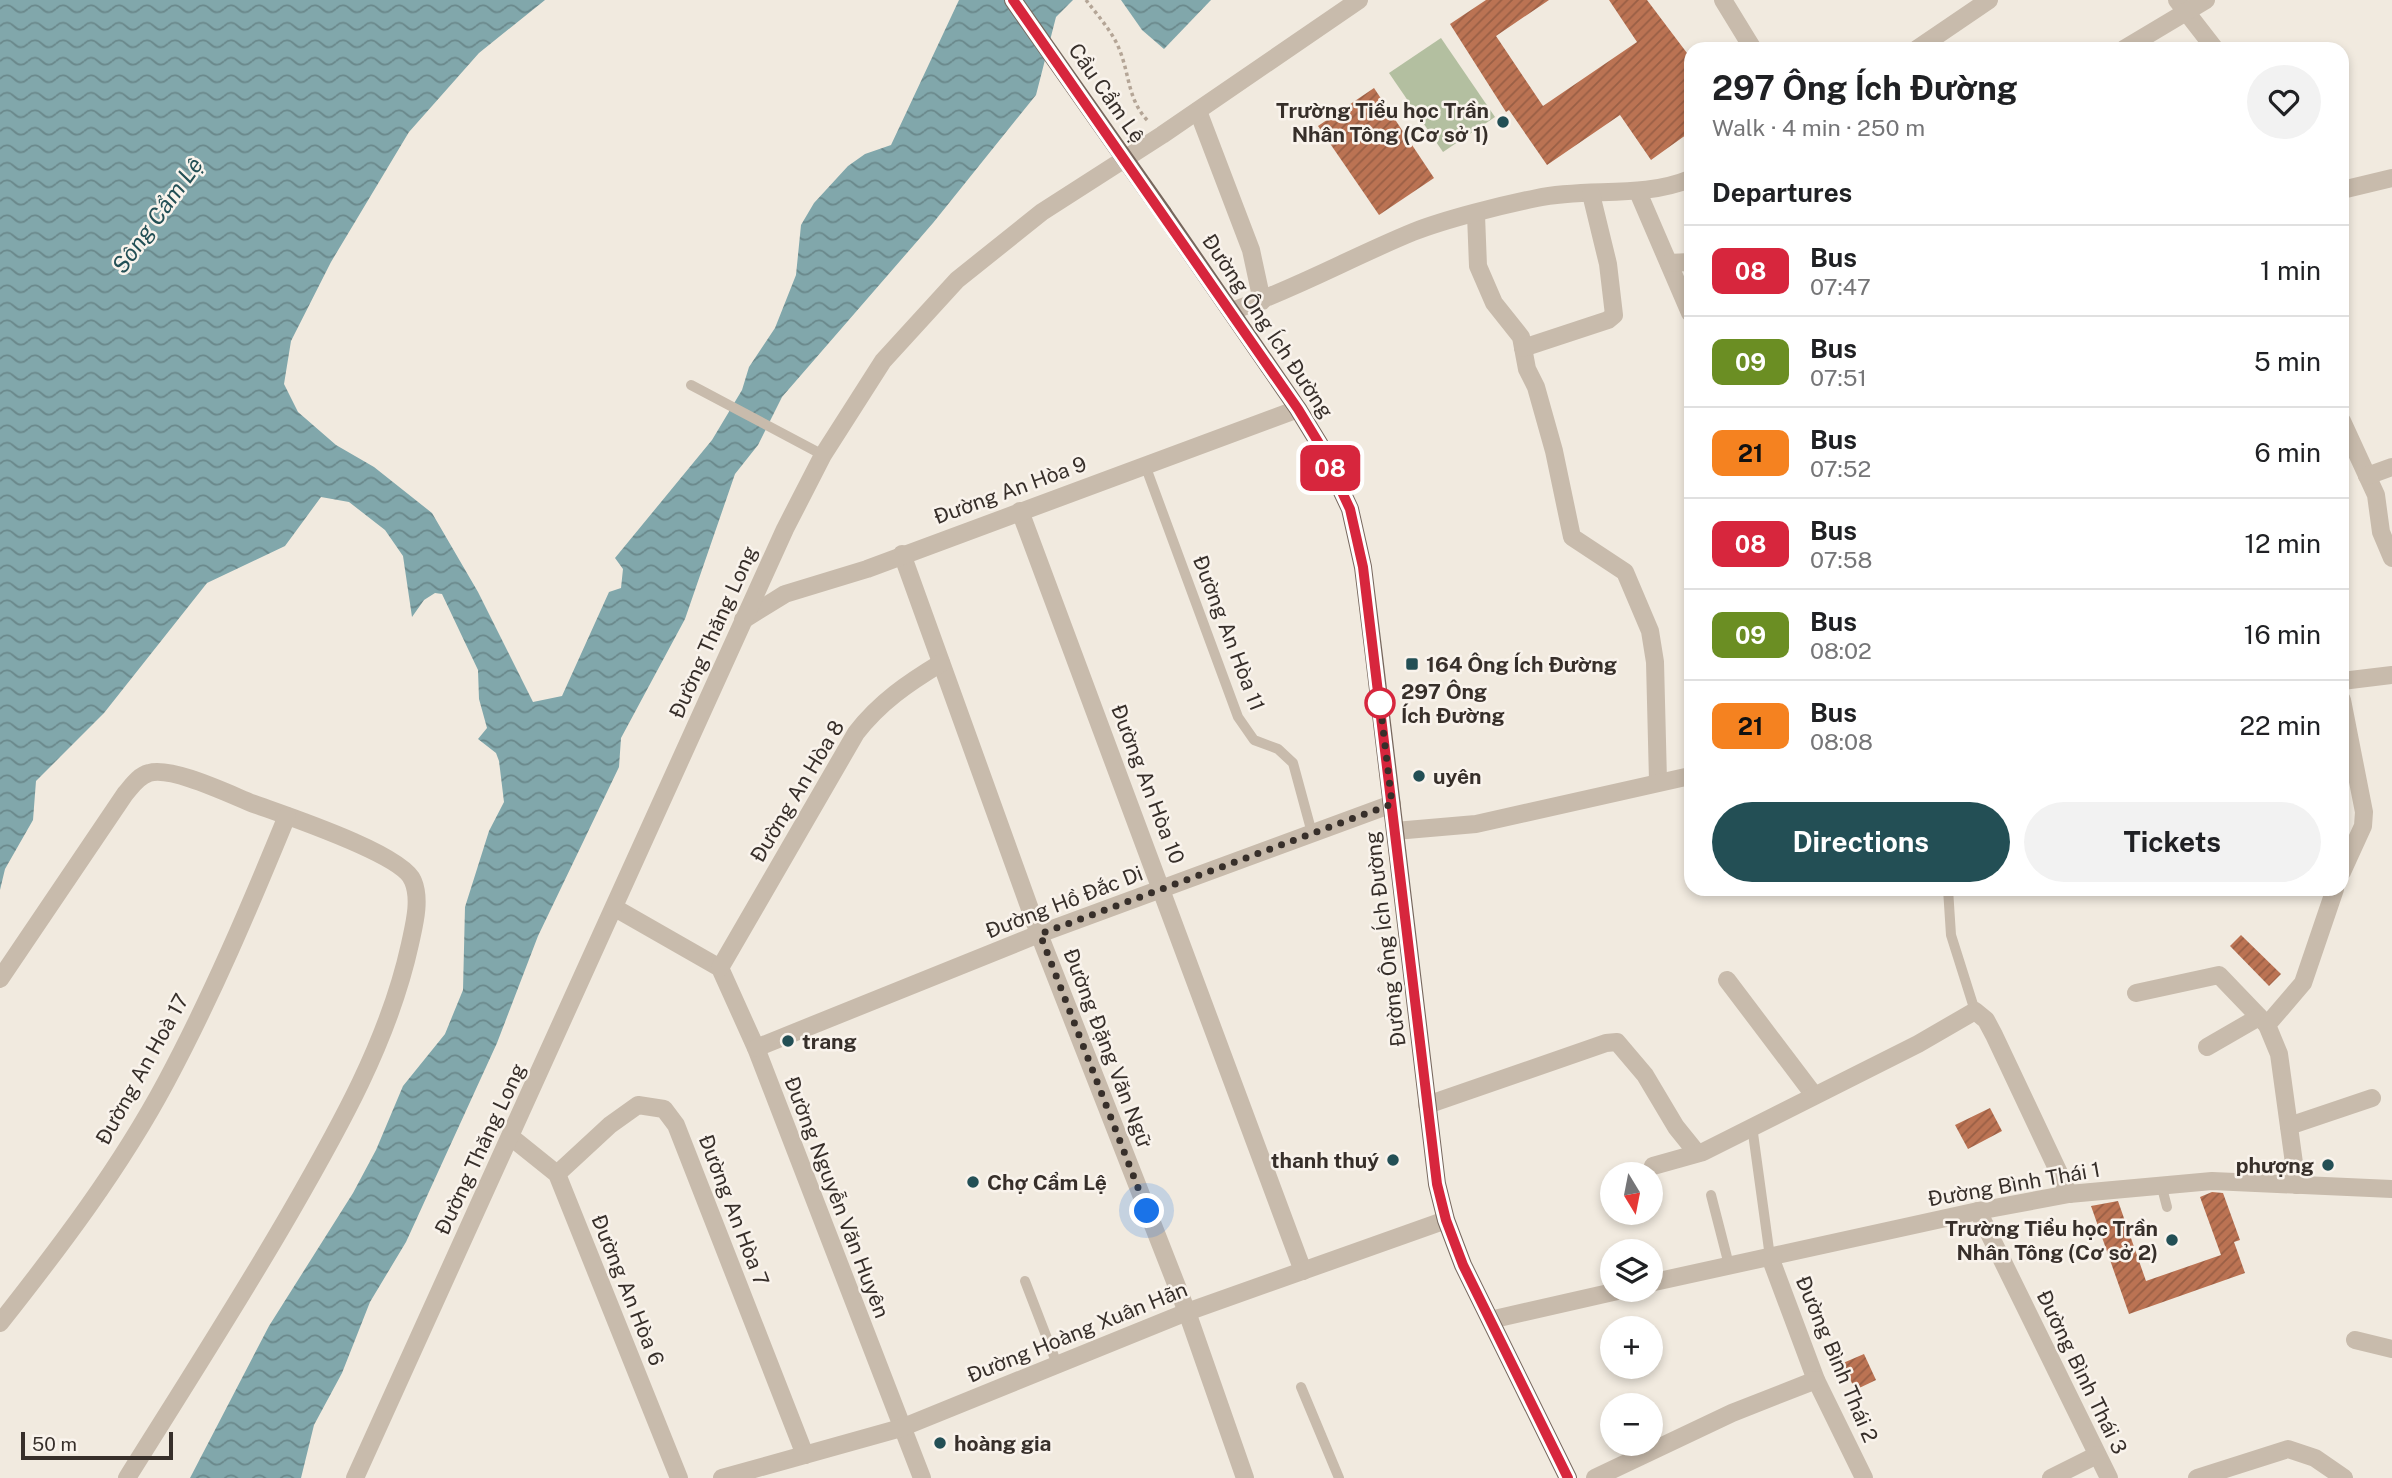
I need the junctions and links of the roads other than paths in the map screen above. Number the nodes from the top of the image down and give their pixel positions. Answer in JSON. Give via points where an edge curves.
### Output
{"nodes":[{"id":1,"x":1013,"y":0,"type":"edge"},
{"id":2,"x":1359,"y":0,"type":"edge"},
{"id":3,"x":1723,"y":0,"type":"edge"},
{"id":4,"x":1989,"y":0,"type":"edge"},
{"id":5,"x":2206,"y":0,"type":"edge"},
{"id":6,"x":2181,"y":6,"type":"edge"},
{"id":7,"x":1749,"y":42,"type":"edge"},
{"id":8,"x":1927,"y":42,"type":"edge"},
{"id":9,"x":2140,"y":42,"type":"edge"},
{"id":10,"x":2209,"y":42,"type":"edge"},
{"id":11,"x":1198,"y":111,"type":"junction"},
{"id":12,"x":2392,"y":178,"type":"edge"},
{"id":13,"x":1684,"y":180,"type":"edge"},
{"id":14,"x":2349,"y":188,"type":"edge"},
{"id":15,"x":1638,"y":192,"type":"junction"},
{"id":16,"x":1591,"y":194,"type":"junction"},
{"id":17,"x":1163,"y":213,"type":"joint"},
{"id":18,"x":1476,"y":215,"type":"junction"},
{"id":19,"x":1684,"y":262,"type":"edge"},
{"id":20,"x":1669,"y":263,"type":"junction"},
{"id":21,"x":1684,"y":299,"type":"edge"},
{"id":22,"x":1262,"y":300,"type":"junction"},
{"id":23,"x":1232,"y":311,"type":"junction"},
{"id":24,"x":1523,"y":348,"type":"junction"},
{"id":25,"x":691,"y":385,"type":"dead end"},
{"id":26,"x":1298,"y":409,"type":"junction"},
{"id":27,"x":2349,"y":436,"type":"edge"},
{"id":28,"x":823,"y":455,"type":"junction"},
{"id":29,"x":1145,"y":465,"type":"junction"},
{"id":30,"x":2392,"y":467,"type":"edge"},
{"id":31,"x":2367,"y":476,"type":"junction"},
{"id":32,"x":1020,"y":511,"type":"junction"},
{"id":33,"x":902,"y":554,"type":"junction"},
{"id":34,"x":2392,"y":558,"type":"edge"},
{"id":35,"x":743,"y":621,"type":"junction"},
{"id":36,"x":941,"y":663,"type":"junction"},
{"id":37,"x":2392,"y":675,"type":"edge"},
{"id":38,"x":2349,"y":680,"type":"edge"},
{"id":39,"x":2349,"y":736,"type":"edge"},
{"id":40,"x":1684,"y":777,"type":"edge"},
{"id":41,"x":1658,"y":781,"type":"junction"},
{"id":42,"x":1392,"y":804,"type":"junction"},
{"id":43,"x":287,"y":816,"type":"junction"},
{"id":44,"x":1395,"y":831,"type":"junction"},
{"id":45,"x":1312,"y":833,"type":"junction"},
{"id":46,"x":2349,"y":842,"type":"edge"},
{"id":47,"x":1163,"y":889,"type":"junction"},
{"id":48,"x":1948,"y":896,"type":"edge"},
{"id":49,"x":2333,"y":896,"type":"edge"},
{"id":50,"x":615,"y":908,"type":"junction"},
{"id":51,"x":1040,"y":934,"type":"junction"},
{"id":52,"x":720,"y":968,"type":"junction"},
{"id":53,"x":0,"y":979,"type":"edge"},
{"id":54,"x":1727,"y":981,"type":"dead end"},
{"id":55,"x":2136,"y":993,"type":"dead end"},
{"id":56,"x":1975,"y":1011,"type":"junction"},
{"id":57,"x":2263,"y":1021,"type":"junction"},
{"id":58,"x":2207,"y":1047,"type":"dead end"},
{"id":59,"x":756,"y":1048,"type":"junction"},
{"id":60,"x":1814,"y":1096,"type":"junction"},
{"id":61,"x":2372,"y":1098,"type":"dead end"},
{"id":62,"x":1427,"y":1105,"type":"junction"},
{"id":63,"x":1752,"y":1126,"type":"junction"},
{"id":64,"x":2289,"y":1126,"type":"junction"},
{"id":65,"x":511,"y":1137,"type":"junction"},
{"id":66,"x":1697,"y":1153,"type":"junction"},
{"id":67,"x":1663,"y":1163,"type":"edge"},
{"id":68,"x":557,"y":1174,"type":"junction"},
{"id":69,"x":2161,"y":1184,"type":"junction"},
{"id":70,"x":2297,"y":1185,"type":"junction"},
{"id":71,"x":2392,"y":1189,"type":"edge"},
{"id":72,"x":1710,"y":1195,"type":"dead end"},
{"id":73,"x":2069,"y":1195,"type":"junction"},
{"id":74,"x":2167,"y":1207,"type":"dead end"},
{"id":75,"x":1978,"y":1211,"type":"junction"},
{"id":76,"x":1446,"y":1220,"type":"junction"},
{"id":77,"x":1770,"y":1257,"type":"junction"},
{"id":78,"x":1729,"y":1265,"type":"junction"},
{"id":79,"x":1303,"y":1270,"type":"junction"},
{"id":80,"x":1663,"y":1280,"type":"edge"},
{"id":81,"x":1025,"y":1281,"type":"dead end"},
{"id":82,"x":1600,"y":1295,"type":"edge"},
{"id":83,"x":1186,"y":1312,"type":"junction"},
{"id":84,"x":1490,"y":1320,"type":"junction"},
{"id":85,"x":0,"y":1323,"type":"edge"},
{"id":86,"x":2355,"y":1340,"type":"dead end"},
{"id":87,"x":2392,"y":1349,"type":"edge"},
{"id":88,"x":1057,"y":1364,"type":"junction"},
{"id":89,"x":1816,"y":1380,"type":"junction"},
{"id":90,"x":1301,"y":1387,"type":"dead end"},
{"id":91,"x":901,"y":1428,"type":"junction"},
{"id":92,"x":804,"y":1455,"type":"junction"},
{"id":93,"x":2097,"y":1455,"type":"junction"},
{"id":94,"x":127,"y":1478,"type":"edge"},
{"id":95,"x":355,"y":1478,"type":"edge"},
{"id":96,"x":679,"y":1478,"type":"edge"},
{"id":97,"x":722,"y":1478,"type":"edge"},
{"id":98,"x":922,"y":1478,"type":"edge"},
{"id":99,"x":1245,"y":1478,"type":"edge"},
{"id":100,"x":1339,"y":1478,"type":"edge"},
{"id":101,"x":1568,"y":1478,"type":"edge"},
{"id":102,"x":1595,"y":1478,"type":"edge"},
{"id":103,"x":1864,"y":1478,"type":"edge"},
{"id":104,"x":2051,"y":1478,"type":"edge"},
{"id":105,"x":2109,"y":1478,"type":"edge"},
{"id":106,"x":2197,"y":1478,"type":"edge"},
{"id":107,"x":2344,"y":1478,"type":"edge"}],
"edges":[{"from":1,"to":17,"type":"main road","name":"Cầu Cẩm Lệ","bridge":true},
{"from":2,"to":11,"type":"street","name":"Đường Thăng Long"},
{"from":3,"to":7,"type":"street"},
{"from":4,"to":8,"type":"street"},
{"from":5,"to":6,"type":"street"},
{"from":6,"to":9,"type":"street"},
{"from":6,"to":10,"type":"street"},
{"from":11,"to":22,"type":"street","via":[[1251,250]]},
{"from":11,"to":28,"type":"street","name":"Đường Thăng Long","via":[[1042,212],[957,280],[883,360]]},
{"from":12,"to":14,"type":"street"},
{"from":13,"to":15,"type":"street"},
{"from":15,"to":16,"type":"street"},
{"from":15,"to":20,"type":"street"},
{"from":16,"to":18,"type":"street","via":[[1539,197]]},
{"from":16,"to":24,"type":"street","via":[[1608,264],[1614,315]]},
{"from":17,"to":23,"type":"main road","name":"Đường Ông Ích Đường"},
{"from":18,"to":22,"type":"street","via":[[1417,230]]},
{"from":18,"to":24,"type":"street","via":[[1478,266],[1494,303],[1521,337]]},
{"from":19,"to":20,"type":"street"},
{"from":20,"to":21,"type":"street"},
{"from":22,"to":23,"type":"street"},
{"from":23,"to":26,"type":"main road","name":"Đường Ông Ích Đường"},
{"from":24,"to":41,"type":"street","via":[[1555,451],[1572,537],[1625,572],[1650,631]]},
{"from":25,"to":28,"type":"lane"},
{"from":26,"to":29,"type":"street","name":"Đường An Hòa 9"},
{"from":26,"to":42,"type":"main road","name":"Đường Ông Ích Đường","via":[[1350,509],[1363,567]]},
{"from":27,"to":31,"type":"street"},
{"from":28,"to":35,"type":"street","name":"Đường Thăng Long"},
{"from":29,"to":32,"type":"street","name":"Đường An Hòa 9"},
{"from":29,"to":45,"type":"lane","name":"Đường An Hòa 11","via":[[1238,717],[1254,740],[1278,749],[1293,763]]},
{"from":30,"to":31,"type":"street"},
{"from":31,"to":34,"type":"street"},
{"from":32,"to":33,"type":"street","name":"Đường An Hòa 9"},
{"from":32,"to":47,"type":"street","name":"Đường An Hòa 10"},
{"from":33,"to":35,"type":"street","name":"Đường An Hòa 9","via":[[785,594]]},
{"from":33,"to":36,"type":"street","name":"Đường Đặng Văn Ngữ"},
{"from":35,"to":50,"type":"street","name":"Đường Thăng Long"},
{"from":36,"to":51,"type":"street","name":"Đường Đặng Văn Ngữ"},
{"from":36,"to":52,"type":"street","name":"Đường An Hòa 8","via":[[872,711],[856,733]]},
{"from":37,"to":38,"type":"street"},
{"from":39,"to":46,"type":"street","via":[[2364,812],[2363,826]]},
{"from":40,"to":41,"type":"street"},
{"from":41,"to":44,"type":"street","via":[[1476,824]]},
{"from":42,"to":44,"type":"main road","name":"Đường Ông Ích Đường"},
{"from":42,"to":45,"type":"street","name":"Đường Hồ Đắc Di"},
{"from":43,"to":53,"type":"street","via":[[177,775],[150,773],[136,781]]},
{"from":43,"to":85,"type":"street","name":"Đường An Hoà 17","via":[[238,933],[164,1084],[72,1229]]},
{"from":43,"to":94,"type":"street","via":[[394,861],[414,881],[416,903],[402,979],[335,1134],[256,1272]]},
{"from":44,"to":62,"type":"main road","name":"Đường Ông Ích Đường"},
{"from":45,"to":47,"type":"street","name":"Đường Hồ Đắc Di"},
{"from":47,"to":51,"type":"street","name":"Đường Hồ Đắc Di"},
{"from":47,"to":79,"type":"street","name":"Đường An Hòa 10"},
{"from":48,"to":56,"type":"lane","via":[[1951,935]]},
{"from":49,"to":57,"type":"street","via":[[2303,983]]},
{"from":50,"to":52,"type":"street"},
{"from":50,"to":65,"type":"street","name":"Đường Thăng Long"},
{"from":51,"to":59,"type":"street","name":"Đường Hồ Đắc Di"},
{"from":51,"to":83,"type":"street","name":"Đường Đặng Văn Ngữ"},
{"from":52,"to":59,"type":"street","name":"Đường Nguyễn Văn Huyên"},
{"from":54,"to":60,"type":"street"},
{"from":55,"to":57,"type":"street","via":[[2219,975]]},
{"from":56,"to":60,"type":"street"},
{"from":56,"to":73,"type":"street","via":[[1994,1035]]},
{"from":57,"to":58,"type":"street"},
{"from":57,"to":64,"type":"street","via":[[2279,1054]]},
{"from":59,"to":91,"type":"street","name":"Đường Nguyễn Văn Huyên"},
{"from":60,"to":63,"type":"street"},
{"from":61,"to":64,"type":"street"},
{"from":62,"to":66,"type":"street","via":[[1612,1042],[1621,1045],[1645,1075]]},
{"from":62,"to":76,"type":"main road","name":"Đường Ông Ích Đường"},
{"from":63,"to":66,"type":"street"},
{"from":63,"to":77,"type":"lane"},
{"from":64,"to":70,"type":"street"},
{"from":65,"to":68,"type":"street","name":"Đường An Hòa 6"},
{"from":65,"to":95,"type":"street","name":"Đường Thăng Long"},
{"from":66,"to":67,"type":"street"},
{"from":68,"to":92,"type":"street","name":"Đường An Hòa 7","via":[[638,1105],[664,1109],[676,1125]]},
{"from":68,"to":96,"type":"street","name":"Đường An Hòa 6"},
{"from":69,"to":70,"type":"street","name":"Đường Bình Thái 1"},
{"from":69,"to":73,"type":"street","name":"Đường Bình Thái 1"},
{"from":69,"to":74,"type":"lane"},
{"from":70,"to":71,"type":"street","name":"Đường Bình Thái 1"},
{"from":72,"to":78,"type":"lane"},
{"from":73,"to":75,"type":"street","name":"Đường Bình Thái 1"},
{"from":75,"to":77,"type":"street","name":"Đường Bình Thái 1"},
{"from":75,"to":93,"type":"street","name":"Đường Bình Thái 3"},
{"from":76,"to":79,"type":"street","name":"Đường Hoàng Xuân Hãn"},
{"from":76,"to":84,"type":"main road","name":"Đường Ông Ích Đường"},
{"from":77,"to":78,"type":"street","name":"Đường Bình Thái 1"},
{"from":77,"to":89,"type":"street","name":"Đường Bình Thái 2"},
{"from":78,"to":80,"type":"street","name":"Đường Bình Thái 1"},
{"from":79,"to":83,"type":"street","name":"Đường Hoàng Xuân Hãn"},
{"from":81,"to":88,"type":"lane"},
{"from":82,"to":84,"type":"street"},
{"from":83,"to":88,"type":"street","name":"Đường Hoàng Xuân Hãn"},
{"from":83,"to":99,"type":"street","name":"Đường Đặng Văn Ngữ"},
{"from":84,"to":101,"type":"main road","name":"Đường Ông Ích Đường"},
{"from":86,"to":87,"type":"street"},
{"from":88,"to":91,"type":"street","name":"Đường Hoàng Xuân Hãn"},
{"from":89,"to":102,"type":"street","via":[[1732,1413]]},
{"from":89,"to":103,"type":"street","name":"Đường Bình Thái 2"},
{"from":90,"to":100,"type":"lane"},
{"from":91,"to":92,"type":"street","name":"Đường Hoàng Xuân Hãn"},
{"from":91,"to":98,"type":"street","name":"Đường Nguyễn Văn Huyên"},
{"from":92,"to":97,"type":"street","name":"Đường Hoàng Xuân Hãn"},
{"from":93,"to":104,"type":"street"},
{"from":93,"to":105,"type":"street","name":"Đường Bình Thái 3"},
{"from":106,"to":107,"type":"street","via":[[2288,1449],[2327,1465]]}]}
